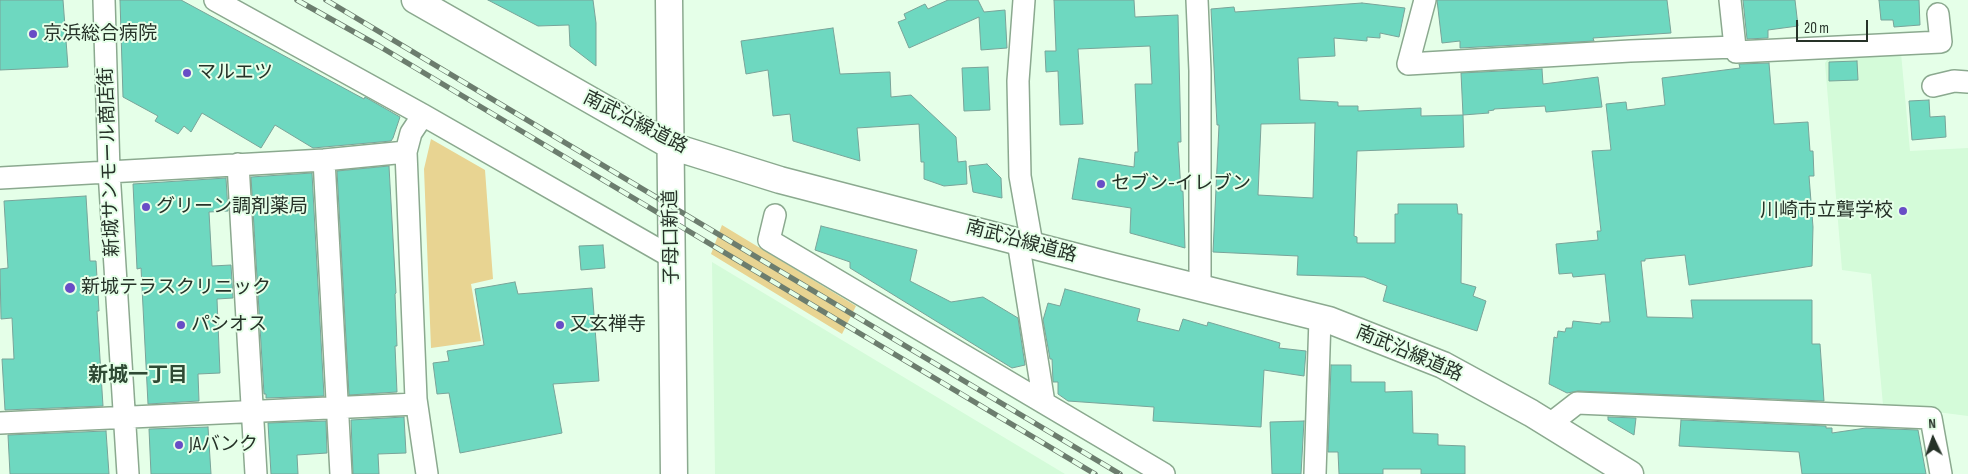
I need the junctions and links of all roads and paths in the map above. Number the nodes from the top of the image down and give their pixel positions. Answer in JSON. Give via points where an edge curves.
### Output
{"nodes":[{"id":1,"x":104,"y":0,"type":"edge"},
{"id":2,"x":215,"y":0,"type":"edge"},
{"id":3,"x":416,"y":0,"type":"edge"},
{"id":4,"x":668,"y":0,"type":"edge"},
{"id":5,"x":1024,"y":0,"type":"edge"},
{"id":6,"x":1196,"y":0,"type":"edge"},
{"id":7,"x":1425,"y":0,"type":"edge"},
{"id":8,"x":1730,"y":0,"type":"edge"},
{"id":9,"x":449,"y":11,"type":"edge"},
{"id":10,"x":1938,"y":14,"type":"dead end"},
{"id":11,"x":1735,"y":47,"type":"junction"},
{"id":12,"x":1968,"y":82,"type":"edge"},
{"id":13,"x":1933,"y":86,"type":"dead end"},
{"id":14,"x":423,"y":115,"type":"junction"},
{"id":15,"x":671,"y":146,"type":"junction"},
{"id":16,"x":406,"y":152,"type":"junction"},
{"id":17,"x":324,"y":160,"type":"junction"},
{"id":18,"x":238,"y":164,"type":"junction"},
{"id":19,"x":109,"y":171,"type":"junction"},
{"id":20,"x":0,"y":178,"type":"edge"},
{"id":21,"x":775,"y":215,"type":"dead end"},
{"id":22,"x":1025,"y":243,"type":"junction"},
{"id":23,"x":673,"y":258,"type":"junction"},
{"id":24,"x":1200,"y":287,"type":"junction"},
{"id":25,"x":1320,"y":318,"type":"junction"},
{"id":26,"x":1044,"y":402,"type":"junction"},
{"id":27,"x":416,"y":404,"type":"junction"},
{"id":28,"x":337,"y":406,"type":"junction"},
{"id":29,"x":252,"y":410,"type":"junction"},
{"id":30,"x":124,"y":416,"type":"junction"},
{"id":31,"x":0,"y":422,"type":"edge"},
{"id":32,"x":1550,"y":424,"type":"junction"},
{"id":33,"x":128,"y":474,"type":"edge"},
{"id":34,"x":256,"y":474,"type":"edge"},
{"id":35,"x":341,"y":474,"type":"edge"},
{"id":36,"x":427,"y":474,"type":"edge"},
{"id":37,"x":674,"y":474,"type":"edge"},
{"id":38,"x":1164,"y":474,"type":"edge"},
{"id":39,"x":1315,"y":474,"type":"edge"},
{"id":40,"x":1630,"y":474,"type":"edge"},
{"id":41,"x":1941,"y":474,"type":"edge"}],
"edges":[{"from":1,"to":19,"type":"street","name":"新城サンモール商店街"},
{"from":2,"to":14,"type":"street"},
{"from":3,"to":9,"type":"street","name":"南武沿線道路"},
{"from":4,"to":15,"type":"street","name":"子母口新道"},
{"from":5,"to":22,"type":"street","via":[[1018,81]]},
{"from":6,"to":24,"type":"street","via":[[1200,71]]},
{"from":7,"to":11,"type":"street","via":[[1408,64]]},
{"from":8,"to":11,"type":"street"},
{"from":9,"to":15,"type":"street","name":"南武沿線道路"},
{"from":10,"to":11,"type":"street","via":[[1942,42],[1736,52]]},
{"from":12,"to":13,"type":"street","via":[[1954,81]]},
{"from":14,"to":16,"type":"street","via":[[410,133]]},
{"from":14,"to":23,"type":"street"},
{"from":15,"to":22,"type":"street","name":"南武沿線道路","via":[[780,180]]},
{"from":15,"to":23,"type":"street","name":"子母口新道"},
{"from":16,"to":17,"type":"street"},
{"from":16,"to":27,"type":"street"},
{"from":17,"to":18,"type":"street"},
{"from":17,"to":28,"type":"street"},
{"from":18,"to":19,"type":"street"},
{"from":18,"to":29,"type":"street"},
{"from":19,"to":20,"type":"street"},
{"from":19,"to":30,"type":"street","name":"新城サンモール商店街"},
{"from":21,"to":26,"type":"street","via":[[769,240]]},
{"from":22,"to":24,"type":"street","name":"南武沿線道路"},
{"from":22,"to":26,"type":"street"},
{"from":23,"to":37,"type":"street","name":"子母口新道"},
{"from":24,"to":25,"type":"street","name":"南武沿線道路"},
{"from":25,"to":32,"type":"street","name":"南武沿線道路","via":[[1443,365]]},
{"from":25,"to":39,"type":"street"},
{"from":26,"to":38,"type":"street"},
{"from":27,"to":28,"type":"street"},
{"from":27,"to":36,"type":"street"},
{"from":28,"to":29,"type":"street"},
{"from":28,"to":35,"type":"street"},
{"from":29,"to":30,"type":"street"},
{"from":29,"to":34,"type":"street"},
{"from":30,"to":31,"type":"street"},
{"from":30,"to":33,"type":"street","name":"新城サンモール商店街"},
{"from":32,"to":40,"type":"street","name":"南武沿線道路"},
{"from":32,"to":41,"type":"street","via":[[1577,403],[1931,418]]}]}
